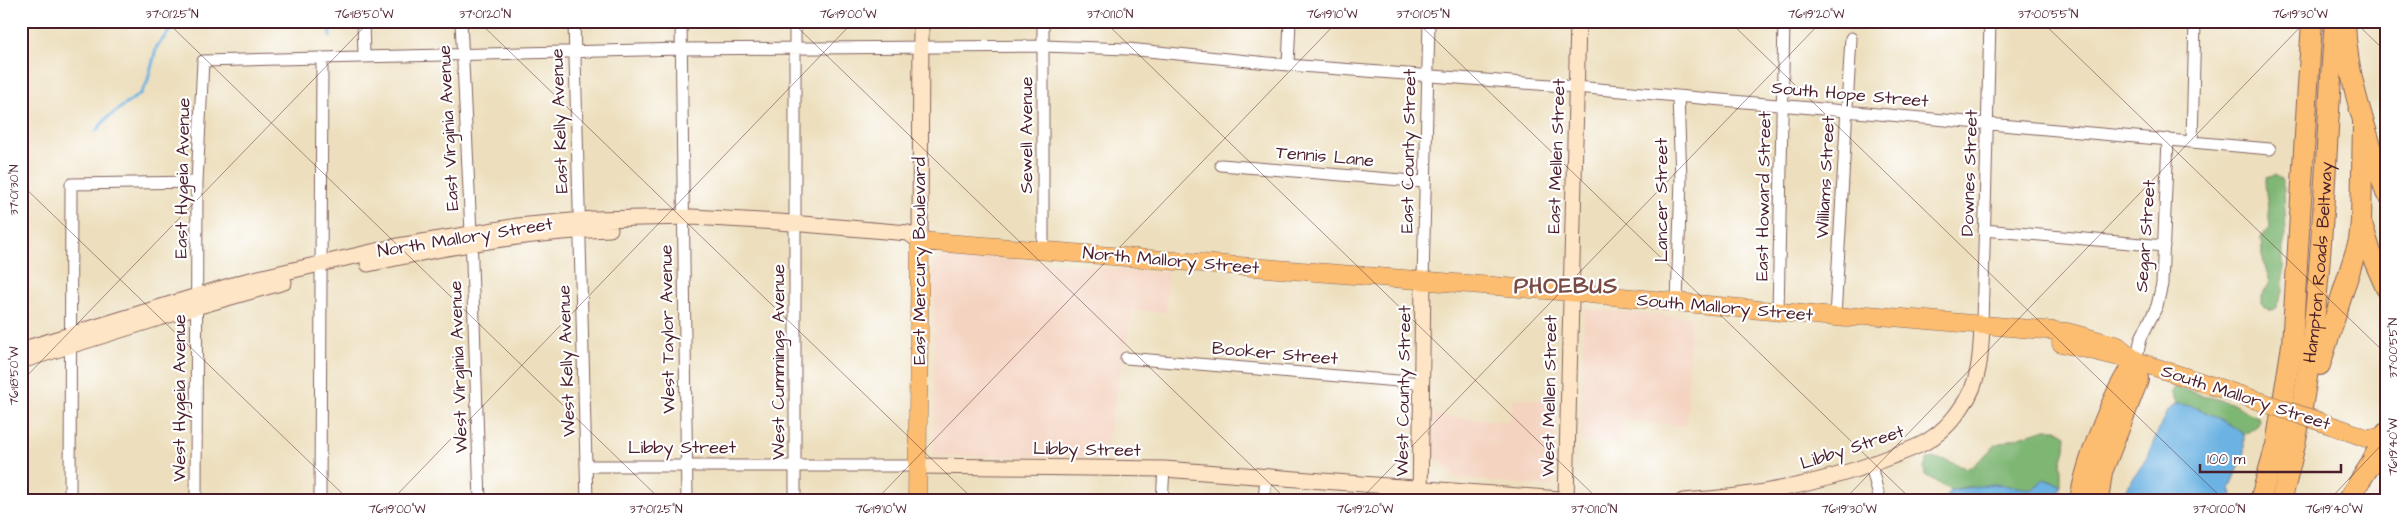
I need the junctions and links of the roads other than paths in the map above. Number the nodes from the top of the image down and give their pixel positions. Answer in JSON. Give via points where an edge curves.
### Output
{"nodes":[{"id":1,"x":363,"y":21,"type":"edge"},
{"id":2,"x":461,"y":21,"type":"edge"},
{"id":3,"x":574,"y":21,"type":"edge"},
{"id":4,"x":680,"y":21,"type":"edge"},
{"id":5,"x":795,"y":21,"type":"edge"},
{"id":6,"x":920,"y":21,"type":"edge"},
{"id":7,"x":1043,"y":21,"type":"edge"},
{"id":8,"x":1290,"y":21,"type":"edge"},
{"id":9,"x":1429,"y":21,"type":"edge"},
{"id":10,"x":1578,"y":21,"type":"edge"},
{"id":11,"x":1784,"y":21,"type":"edge"},
{"id":12,"x":1990,"y":21,"type":"edge"},
{"id":13,"x":2195,"y":21,"type":"edge"},
{"id":14,"x":2312,"y":21,"type":"edge"},
{"id":15,"x":2335,"y":21,"type":"edge"},
{"id":16,"x":2345,"y":21,"type":"edge"},
{"id":17,"x":1851,"y":38,"type":"dead end"},
{"id":18,"x":1043,"y":46,"type":"junction"},
{"id":19,"x":794,"y":48,"type":"junction"},
{"id":20,"x":920,"y":48,"type":"junction"},
{"id":21,"x":681,"y":49,"type":"junction"},
{"id":22,"x":574,"y":52,"type":"junction"},
{"id":23,"x":462,"y":53,"type":"junction"},
{"id":24,"x":364,"y":55,"type":"junction"},
{"id":25,"x":322,"y":59,"type":"junction"},
{"id":26,"x":203,"y":61,"type":"joint"},
{"id":27,"x":1288,"y":65,"type":"junction"},
{"id":28,"x":1428,"y":76,"type":"junction"},
{"id":29,"x":1576,"y":87,"type":"junction"},
{"id":30,"x":1678,"y":97,"type":"junction"},
{"id":31,"x":1782,"y":106,"type":"junction"},
{"id":32,"x":1847,"y":112,"type":"junction"},
{"id":33,"x":1988,"y":124,"type":"junction"},
{"id":34,"x":2363,"y":124,"type":"junction"},
{"id":35,"x":2168,"y":139,"type":"junction"},
{"id":36,"x":2192,"y":141,"type":"junction"},
{"id":37,"x":2270,"y":149,"type":"dead end"},
{"id":38,"x":1221,"y":166,"type":"dead end"},
{"id":39,"x":198,"y":182,"type":"junction"},
{"id":40,"x":1425,"y":182,"type":"junction"},
{"id":41,"x":2386,"y":193,"type":"edge"},
{"id":42,"x":2361,"y":221,"type":"junction"},
{"id":43,"x":683,"y":222,"type":"junction"},
{"id":44,"x":580,"y":226,"type":"junction"},
{"id":45,"x":795,"y":228,"type":"junction"},
{"id":46,"x":1984,"y":230,"type":"junction"},
{"id":47,"x":471,"y":238,"type":"junction"},
{"id":48,"x":920,"y":240,"type":"junction"},
{"id":49,"x":2164,"y":246,"type":"junction"},
{"id":50,"x":1043,"y":249,"type":"junction"},
{"id":51,"x":321,"y":268,"type":"junction"},
{"id":52,"x":1423,"y":281,"type":"junction"},
{"id":53,"x":2386,"y":288,"type":"edge"},
{"id":54,"x":1570,"y":292,"type":"junction"},
{"id":55,"x":2296,"y":294,"type":"junction"},
{"id":56,"x":197,"y":301,"type":"junction"},
{"id":57,"x":1677,"y":303,"type":"junction"},
{"id":58,"x":1778,"y":312,"type":"junction"},
{"id":59,"x":1841,"y":318,"type":"junction"},
{"id":60,"x":1982,"y":330,"type":"junction"},
{"id":61,"x":69,"y":341,"type":"junction"},
{"id":62,"x":21,"y":350,"type":"edge"},
{"id":63,"x":1126,"y":358,"type":"dead end"},
{"id":64,"x":21,"y":361,"type":"edge"},
{"id":65,"x":2136,"y":361,"type":"junction"},
{"id":66,"x":1422,"y":383,"type":"junction"},
{"id":67,"x":2385,"y":436,"type":"edge"},
{"id":68,"x":795,"y":465,"type":"junction"},
{"id":69,"x":1870,"y":465,"type":"junction"},
{"id":70,"x":586,"y":466,"type":"junction"},
{"id":71,"x":687,"y":466,"type":"junction"},
{"id":72,"x":918,"y":466,"type":"junction"},
{"id":73,"x":1164,"y":469,"type":"junction"},
{"id":74,"x":1266,"y":476,"type":"junction"},
{"id":75,"x":1420,"y":495,"type":"edge"},
{"id":76,"x":1566,"y":500,"type":"edge"},
{"id":77,"x":70,"y":501,"type":"edge"},
{"id":78,"x":196,"y":501,"type":"edge"},
{"id":79,"x":320,"y":501,"type":"edge"},
{"id":80,"x":480,"y":501,"type":"edge"},
{"id":81,"x":587,"y":501,"type":"edge"},
{"id":82,"x":687,"y":501,"type":"edge"},
{"id":83,"x":795,"y":501,"type":"edge"},
{"id":84,"x":917,"y":501,"type":"edge"},
{"id":85,"x":1162,"y":501,"type":"edge"},
{"id":86,"x":1264,"y":501,"type":"edge"},
{"id":87,"x":1586,"y":501,"type":"edge"},
{"id":88,"x":1683,"y":501,"type":"edge"},
{"id":89,"x":1880,"y":501,"type":"edge"},
{"id":90,"x":2080,"y":501,"type":"edge"},
{"id":91,"x":2098,"y":501,"type":"edge"},
{"id":92,"x":2248,"y":501,"type":"edge"},
{"id":93,"x":2260,"y":501,"type":"edge"},
{"id":94,"x":2281,"y":501,"type":"edge"},
{"id":95,"x":2347,"y":501,"type":"edge"}],
"edges":[{"from":1,"to":24,"type":"street"},
{"from":2,"to":23,"type":"street","name":"East Virginia Avenue"},
{"from":3,"to":22,"type":"street","name":"East Kelly Avenue"},
{"from":4,"to":21,"type":"street","name":"West Taylor Avenue"},
{"from":5,"to":19,"type":"street","name":"West Cummings Avenue"},
{"from":6,"to":20,"type":"main road","name":"East Mercury Boulevard"},
{"from":7,"to":18,"type":"street","name":"Sewell Avenue"},
{"from":8,"to":27,"type":"street"},
{"from":9,"to":28,"type":"street","name":"East County Street"},
{"from":10,"to":29,"type":"main road","name":"East Mellen Street"},
{"from":11,"to":31,"type":"street","name":"East Howard Street"},
{"from":12,"to":33,"type":"street","name":"Downes Street"},
{"from":13,"to":36,"type":"street"},
{"from":14,"to":55,"type":"highway","name":"Hampton Roads Beltway"},
{"from":15,"to":94,"type":"highway","name":"Hampton Roads Beltway","via":[[2311,354],[2298,436]]},
{"from":16,"to":34,"type":"highway","via":[[2349,67]]},
{"from":17,"to":32,"type":"street","name":"Williams Street"},
{"from":18,"to":20,"type":"street","name":"South Hope Street"},
{"from":18,"to":27,"type":"street","name":"South Hope Street","via":[[1128,49]]},
{"from":18,"to":50,"type":"street","name":"Sewell Avenue"},
{"from":19,"to":20,"type":"street","name":"South Hope Street"},
{"from":19,"to":21,"type":"street","name":"South Hope Street"},
{"from":19,"to":45,"type":"street","name":"West Cummings Avenue"},
{"from":20,"to":48,"type":"main road","name":"East Mercury Boulevard"},
{"from":21,"to":22,"type":"street","name":"South Hope Street"},
{"from":21,"to":43,"type":"street","name":"West Taylor Avenue"},
{"from":22,"to":23,"type":"street","name":"South Hope Street"},
{"from":22,"to":44,"type":"street","name":"East Kelly Avenue"},
{"from":23,"to":24,"type":"street","name":"South Hope Street"},
{"from":23,"to":47,"type":"street","name":"East Virginia Avenue"},
{"from":24,"to":25,"type":"street","name":"South Hope Street"},
{"from":25,"to":26,"type":"street","name":"South Hope Street"},
{"from":25,"to":51,"type":"street"},
{"from":26,"to":39,"type":"street","name":"East Hygeia Avenue"},
{"from":27,"to":28,"type":"street","name":"South Hope Street"},
{"from":28,"to":29,"type":"street","name":"South Hope Street"},
{"from":28,"to":40,"type":"street","name":"East County Street"},
{"from":29,"to":30,"type":"street","name":"South Hope Street"},
{"from":29,"to":54,"type":"main road","name":"East Mellen Street"},
{"from":30,"to":31,"type":"street","name":"South Hope Street"},
{"from":30,"to":57,"type":"street","name":"Lancer Street","via":[[1681,178]]},
{"from":31,"to":32,"type":"street","name":"South Hope Street"},
{"from":31,"to":58,"type":"street","name":"East Howard Street"},
{"from":32,"to":33,"type":"street","name":"South Hope Street"},
{"from":32,"to":59,"type":"street","name":"Williams Street"},
{"from":33,"to":35,"type":"street","name":"South Hope Street"},
{"from":33,"to":46,"type":"street","name":"Downes Street"},
{"from":34,"to":41,"type":"highway"},
{"from":34,"to":42,"type":"highway"},
{"from":35,"to":36,"type":"street","name":"South Hope Street"},
{"from":35,"to":49,"type":"street","name":"Segar Street"},
{"from":36,"to":37,"type":"street","name":"South Hope Street"},
{"from":38,"to":40,"type":"street","name":"Tennis Lane"},
{"from":39,"to":56,"type":"street","name":"East Hygeia Avenue"},
{"from":39,"to":61,"type":"street","via":[[72,184]]},
{"from":40,"to":52,"type":"street","name":"East County Street"},
{"from":42,"to":53,"type":"highway"},
{"from":42,"to":94,"type":"highway","via":[[2356,256],[2323,352],[2298,470]]},
{"from":43,"to":44,"type":"main road","name":"North Mallory Street"},
{"from":43,"to":45,"type":"main road","name":"North Mallory Street"},
{"from":43,"to":71,"type":"street","name":"West Taylor Avenue"},
{"from":44,"to":47,"type":"main road","name":"North Mallory Street"},
{"from":44,"to":70,"type":"street","name":"West Kelly Avenue"},
{"from":45,"to":48,"type":"main road","name":"North Mallory Street","via":[[908,233]]},
{"from":45,"to":68,"type":"street","name":"West Cummings Avenue"},
{"from":46,"to":49,"type":"street"},
{"from":46,"to":60,"type":"street","name":"Downes Street"},
{"from":47,"to":51,"type":"main road","name":"North Mallory Street"},
{"from":47,"to":80,"type":"street","name":"West Virginia Avenue"},
{"from":48,"to":50,"type":"main road","name":"North Mallory Street"},
{"from":48,"to":72,"type":"main road","name":"East Mercury Boulevard"},
{"from":49,"to":65,"type":"street","name":"Segar Street","via":[[2160,295],[2141,338]]},
{"from":50,"to":52,"type":"main road","name":"North Mallory Street"},
{"from":51,"to":56,"type":"main road","name":"North Mallory Street"},
{"from":51,"to":79,"type":"street"},
{"from":52,"to":54,"type":"main road","name":"South Mallory Street"},
{"from":52,"to":66,"type":"main road","name":"West County Street"},
{"from":54,"to":57,"type":"main road","name":"South Mallory Street"},
{"from":54,"to":76,"type":"main road","name":"West Mellen Street"},
{"from":55,"to":92,"type":"highway","via":[[2267,446]]},
{"from":55,"to":93,"type":"highway","name":"Hampton Roads Beltway","via":[[2276,445]]},
{"from":56,"to":61,"type":"main road","name":"North Mallory Street"},
{"from":56,"to":78,"type":"street","name":"West Hygeia Avenue"},
{"from":57,"to":58,"type":"main road","name":"South Mallory Street"},
{"from":58,"to":59,"type":"main road","name":"South Mallory Street"},
{"from":59,"to":60,"type":"main road","name":"South Mallory Street","via":[[1868,315]]},
{"from":60,"to":65,"type":"main road","name":"South Mallory Street","via":[[2048,330],[2087,336],[2118,346]]},
{"from":60,"to":69,"type":"main road","name":"Libby Street","via":[[1973,387],[1965,404],[1948,425],[1922,444]]},
{"from":61,"to":62,"type":"main road","name":"North Mallory Street"},
{"from":61,"to":64,"type":"main road","name":"North Mallory Street"},
{"from":61,"to":77,"type":"street"},
{"from":63,"to":66,"type":"street","name":"Booker Street"},
{"from":65,"to":67,"type":"main road","name":"South Mallory Street","bridge":true,"via":[[2366,438]]},
{"from":65,"to":90,"type":"highway","via":[[2125,375],[2097,444]]},
{"from":65,"to":91,"type":"highway","via":[[2138,380],[2102,472]]},
{"from":66,"to":75,"type":"main road","name":"West County Street"},
{"from":67,"to":95,"type":"highway"},
{"from":68,"to":71,"type":"street","name":"Libby Street"},
{"from":68,"to":72,"type":"street","name":"Libby Street"},
{"from":68,"to":83,"type":"street","name":"West Cummings Avenue"},
{"from":69,"to":88,"type":"main road","name":"Libby Street","via":[[1756,493]]},
{"from":69,"to":89,"type":"street"},
{"from":70,"to":71,"type":"street","name":"Libby Street"},
{"from":70,"to":81,"type":"street","name":"West Kelly Avenue"},
{"from":71,"to":82,"type":"street","name":"West Taylor Avenue"},
{"from":72,"to":73,"type":"main road","name":"Libby Street"},
{"from":72,"to":84,"type":"main road","name":"East Mercury Boulevard"},
{"from":73,"to":74,"type":"main road","name":"Libby Street"},
{"from":73,"to":85,"type":"street"},
{"from":74,"to":75,"type":"main road","name":"Libby Street"},
{"from":74,"to":86,"type":"street"},
{"from":75,"to":76,"type":"main road","name":"Libby Street"},
{"from":76,"to":87,"type":"main road","name":"Libby Street"}]}
